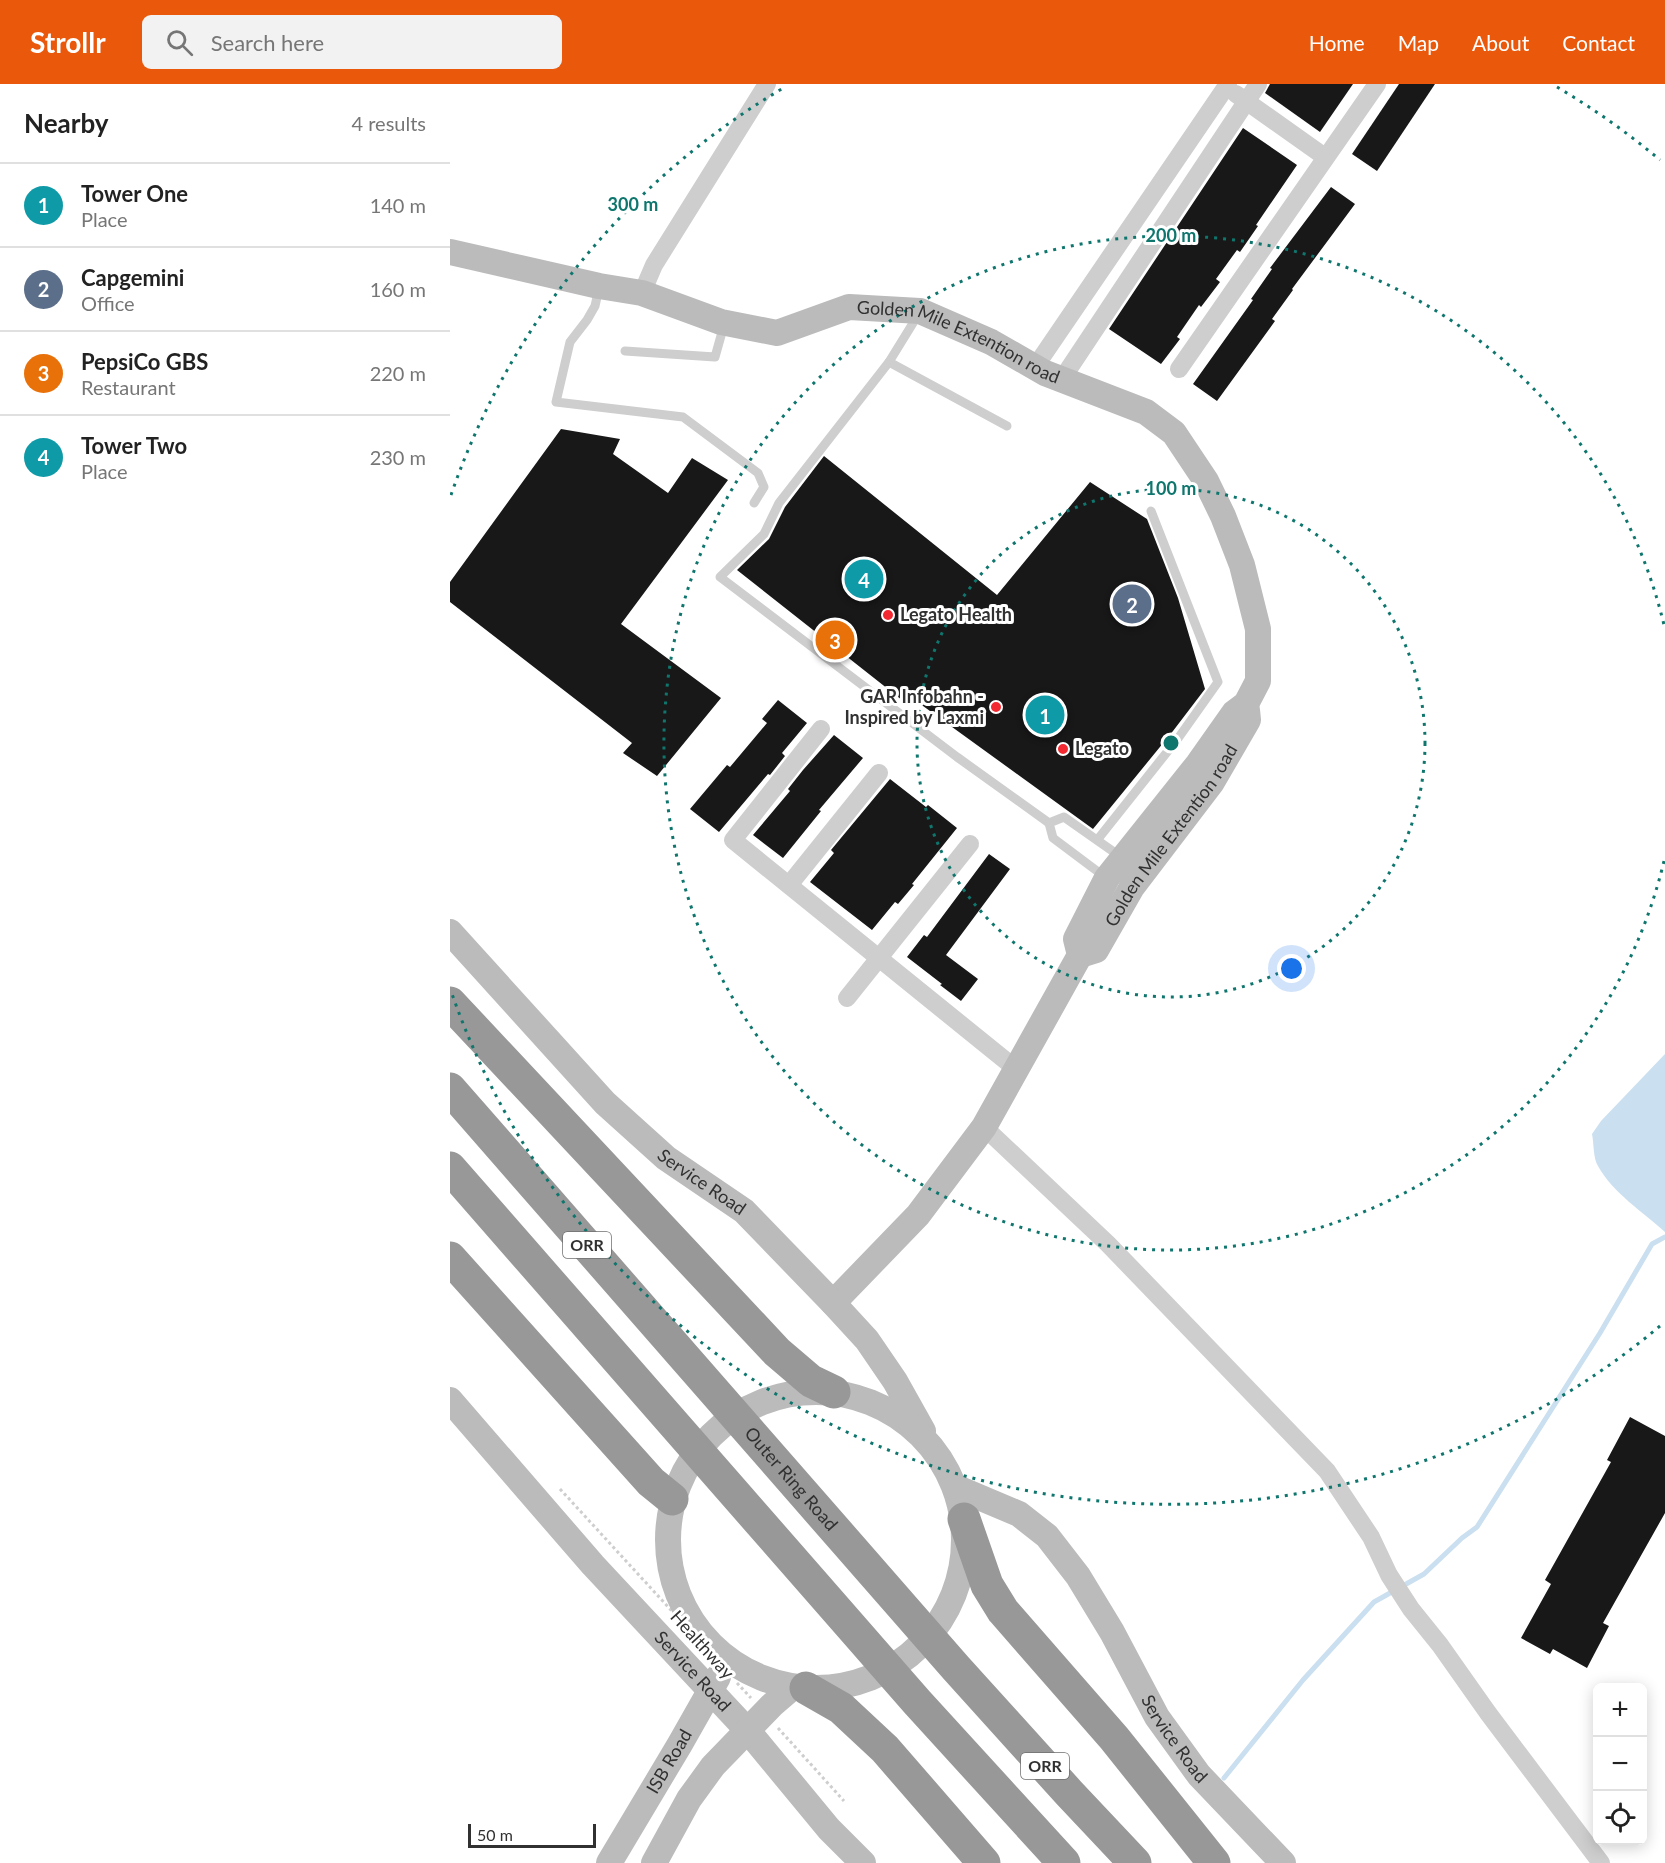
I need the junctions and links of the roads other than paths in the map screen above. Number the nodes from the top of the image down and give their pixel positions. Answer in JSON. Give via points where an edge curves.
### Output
{"nodes":[{"id":1,"x":767,"y":84,"type":"edge"},
{"id":2,"x":1258,"y":84,"type":"edge"},
{"id":3,"x":1377,"y":84,"type":"edge"},
{"id":4,"x":1227,"y":86,"type":"edge"},
{"id":5,"x":1247,"y":101,"type":"junction"},
{"id":6,"x":1325,"y":157,"type":"junction"},
{"id":7,"x":450,"y":252,"type":"edge"},
{"id":8,"x":599,"y":286,"type":"junction"},
{"id":9,"x":642,"y":293,"type":"junction"},
{"id":10,"x":920,"y":311,"type":"junction"},
{"id":11,"x":724,"y":322,"type":"junction"},
{"id":12,"x":625,"y":351,"type":"dead end"},
{"id":13,"x":889,"y":362,"type":"junction"},
{"id":14,"x":1035,"y":367,"type":"junction"},
{"id":15,"x":1179,"y":369,"type":"dead end"},
{"id":16,"x":1062,"y":379,"type":"junction"},
{"id":17,"x":1007,"y":426,"type":"dead end"},
{"id":18,"x":754,"y":502,"type":"dead end"},
{"id":19,"x":1151,"y":511,"type":"dead end"},
{"id":20,"x":1246,"y":704,"type":"junction"},
{"id":21,"x":821,"y":729,"type":"dead end"},
{"id":22,"x":879,"y":773,"type":"dead end"},
{"id":23,"x":1049,"y":823,"type":"junction"},
{"id":24,"x":1098,"y":839,"type":"junction"},
{"id":25,"x":970,"y":844,"type":"dead end"},
{"id":26,"x":1115,"y":868,"type":"junction"},
{"id":27,"x":789,"y":885,"type":"junction"},
{"id":28,"x":450,"y":932,"type":"edge"},
{"id":29,"x":1080,"y":955,"type":"junction"},
{"id":30,"x":879,"y":958,"type":"junction"},
{"id":31,"x":847,"y":998,"type":"dead end"},
{"id":32,"x":450,"y":1003,"type":"edge"},
{"id":33,"x":1016,"y":1068,"type":"junction"},
{"id":34,"x":450,"y":1089,"type":"edge"},
{"id":35,"x":984,"y":1127,"type":"junction"},
{"id":36,"x":450,"y":1168,"type":"edge"},
{"id":37,"x":450,"y":1258,"type":"edge"},
{"id":38,"x":833,"y":1303,"type":"junction"},
{"id":39,"x":834,"y":1392,"type":"junction"},
{"id":40,"x":450,"y":1400,"type":"edge"},
{"id":41,"x":932,"y":1447,"type":"junction"},
{"id":42,"x":955,"y":1486,"type":"junction"},
{"id":43,"x":672,"y":1499,"type":"junction"},
{"id":44,"x":964,"y":1519,"type":"junction"},
{"id":45,"x":725,"y":1663,"type":"junction"},
{"id":46,"x":800,"y":1688,"type":"junction"},
{"id":47,"x":709,"y":1691,"type":"junction"},
{"id":48,"x":756,"y":1722,"type":"junction"},
{"id":49,"x":609,"y":1863,"type":"edge"},
{"id":50,"x":654,"y":1863,"type":"edge"},
{"id":51,"x":862,"y":1863,"type":"edge"},
{"id":52,"x":984,"y":1863,"type":"edge"},
{"id":53,"x":1064,"y":1863,"type":"edge"},
{"id":54,"x":1135,"y":1863,"type":"edge"},
{"id":55,"x":1214,"y":1863,"type":"edge"},
{"id":56,"x":1283,"y":1863,"type":"edge"},
{"id":57,"x":1601,"y":1863,"type":"edge"}],
"edges":[{"from":1,"to":9,"type":"street","via":[[654,266]]},
{"from":2,"to":5,"type":"street"},
{"from":3,"to":6,"type":"street"},
{"from":4,"to":5,"type":"street"},
{"from":4,"to":14,"type":"street"},
{"from":5,"to":6,"type":"street"},
{"from":5,"to":16,"type":"street"},
{"from":6,"to":15,"type":"street"},
{"from":7,"to":8,"type":"main road","name":"Golden Mile Extention road"},
{"from":8,"to":9,"type":"main road","name":"Golden Mile Extention road"},
{"from":8,"to":18,"type":"lane","via":[[588,320],[570,342],[556,402],[683,417],[758,473],[764,487]]},
{"from":9,"to":11,"type":"main road","name":"Golden Mile Extention road"},
{"from":10,"to":11,"type":"main road","name":"Golden Mile Extention road","via":[[849,307],[777,333]]},
{"from":10,"to":13,"type":"lane"},
{"from":10,"to":14,"type":"main road","name":"Golden Mile Extention road","via":[[991,342]]},
{"from":11,"to":12,"type":"lane","via":[[715,357]]},
{"from":13,"to":17,"type":"lane"},
{"from":13,"to":23,"type":"lane","via":[[779,503],[764,534],[720,577]]},
{"from":14,"to":16,"type":"main road","name":"Golden Mile Extention road"},
{"from":16,"to":20,"type":"main road","name":"Golden Mile Extention road","via":[[1146,412],[1174,433],[1206,481],[1242,565],[1258,629],[1258,681]]},
{"from":19,"to":24,"type":"lane","via":[[1218,682]]},
{"from":20,"to":26,"type":"main road","name":"Golden Mile Extention road","via":[[1234,713]]},
{"from":20,"to":29,"type":"main road","name":"Golden Mile Extention road","via":[[1248,720],[1212,782],[1132,886],[1096,950]]},
{"from":21,"to":27,"type":"street","via":[[733,840]]},
{"from":22,"to":27,"type":"street"},
{"from":23,"to":24,"type":"lane","via":[[1064,817]]},
{"from":23,"to":26,"type":"lane","via":[[1053,838]]},
{"from":24,"to":26,"type":"lane"},
{"from":25,"to":30,"type":"street"},
{"from":26,"to":29,"type":"main road","name":"Golden Mile Extention road","via":[[1076,939]]},
{"from":27,"to":30,"type":"street"},
{"from":28,"to":38,"type":"main road","name":"Service Road","via":[[605,1103],[666,1158],[744,1211]]},
{"from":29,"to":33,"type":"main road","name":"Golden Mile Extention road"},
{"from":30,"to":31,"type":"street"},
{"from":30,"to":33,"type":"street"},
{"from":32,"to":39,"type":"highway","via":[[777,1352],[811,1382]]},
{"from":33,"to":35,"type":"main road","name":"Golden Mile Extention road"},
{"from":34,"to":54,"type":"highway","name":"Outer Ring Road","number":"ORR","via":[[956,1668]]},
{"from":35,"to":38,"type":"main road","name":"Golden Mile Extention road","via":[[918,1215]]},
{"from":35,"to":57,"type":"street","via":[[1108,1244],[1327,1471],[1371,1537],[1411,1609]]},
{"from":36,"to":53,"type":"highway","number":"ORR","via":[[917,1702]]},
{"from":37,"to":43,"type":"highway","via":[[651,1482]]},
{"from":38,"to":41,"type":"main road","name":"Service Road","via":[[867,1340]]},
{"from":39,"to":41,"type":"main road","via":[[871,1402],[904,1420]]},
{"from":39,"to":43,"type":"main road","via":[[792,1393],[751,1405],[716,1428],[689,1460]]},
{"from":40,"to":47,"type":"main road","name":"Service Road"},
{"from":41,"to":42,"type":"main road"},
{"from":42,"to":44,"type":"main road"},
{"from":42,"to":56,"type":"main road","name":"Service Road","via":[[1019,1514],[1047,1536],[1078,1576],[1157,1717],[1199,1775]]},
{"from":43,"to":45,"type":"main road","via":[[666,1539],[671,1579],[689,1618]]},
{"from":44,"to":46,"type":"main road","via":[[960,1574],[950,1605],[925,1641],[891,1669],[850,1685]]},
{"from":44,"to":55,"type":"highway","via":[[987,1585],[1003,1611],[1114,1738]]},
{"from":45,"to":46,"type":"main road"},
{"from":45,"to":47,"type":"main road","name":"ISB Road"},
{"from":46,"to":48,"type":"main road","name":"ISB Road"},
{"from":46,"to":52,"type":"highway","via":[[841,1708],[885,1749]]},
{"from":47,"to":48,"type":"main road","name":"Service Road"},
{"from":47,"to":49,"type":"main road","name":"ISB Road"},
{"from":48,"to":50,"type":"main road","name":"ISB Road","via":[[689,1799]]},
{"from":48,"to":51,"type":"main road","name":"Service Road","via":[[829,1829]]}]}
